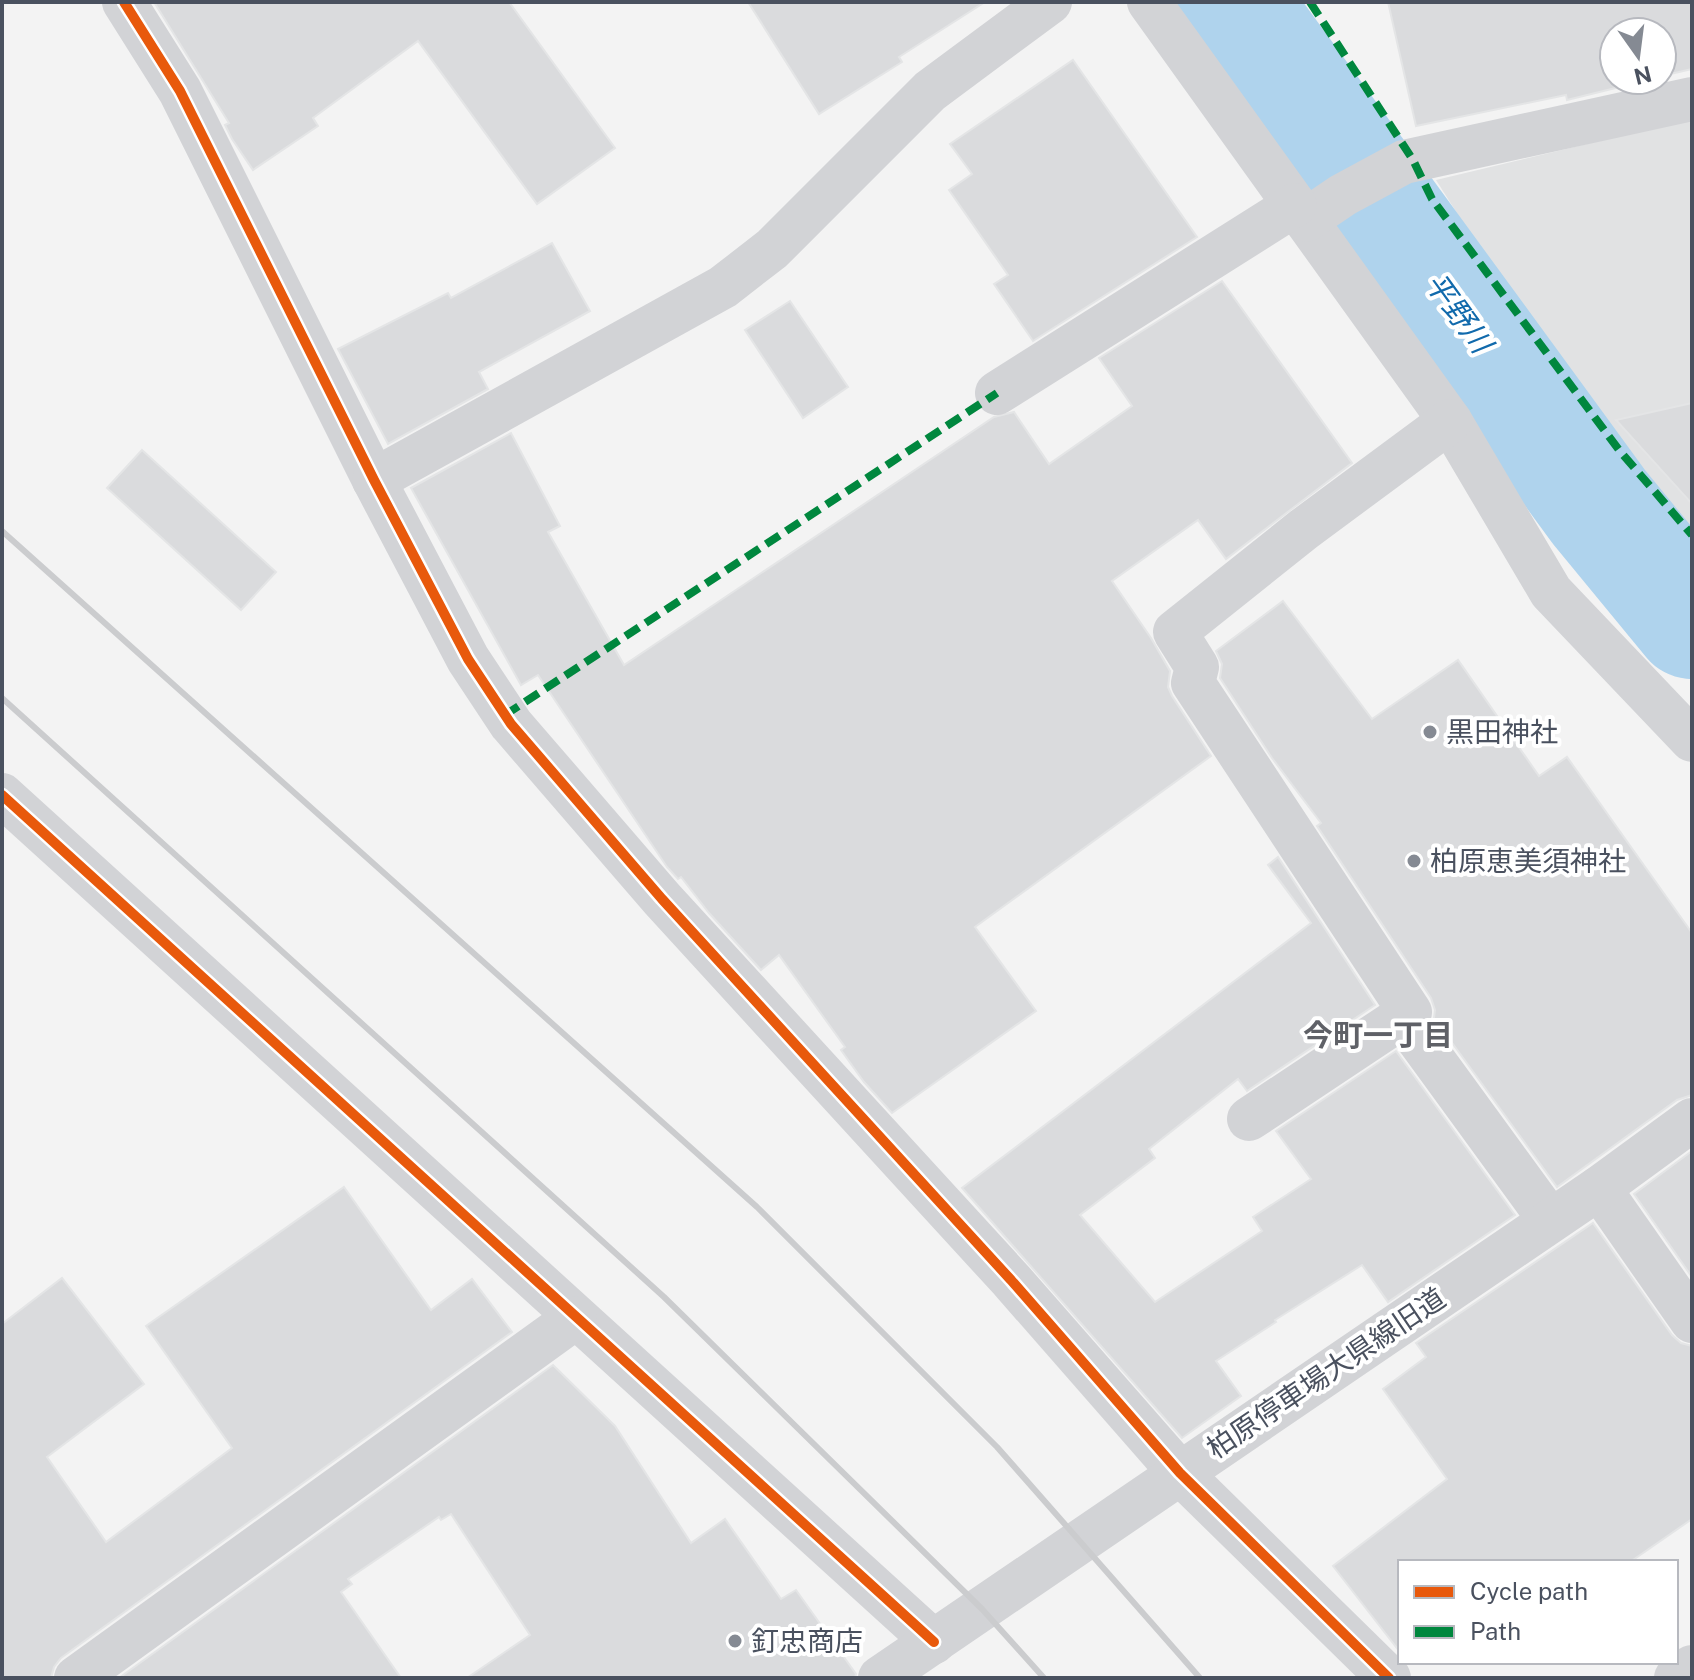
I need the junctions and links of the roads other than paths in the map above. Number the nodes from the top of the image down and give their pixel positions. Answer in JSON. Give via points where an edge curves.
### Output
{"nodes":[{"id":1,"x":124,"y":2,"type":"edge"},
{"id":2,"x":1050,"y":2,"type":"edge"},
{"id":3,"x":1149,"y":2,"type":"edge"},
{"id":4,"x":1692,"y":99,"type":"edge"},
{"id":5,"x":1301,"y":213,"type":"junction"},
{"id":6,"x":997,"y":393,"type":"dead end"},
{"id":7,"x":1450,"y":421,"type":"junction"},
{"id":8,"x":374,"y":480,"type":"junction"},
{"id":9,"x":1692,"y":740,"type":"edge"},
{"id":10,"x":2,"y":795,"type":"edge"},
{"id":11,"x":1402,"y":1017,"type":"junction"},
{"id":12,"x":1249,"y":1119,"type":"dead end"},
{"id":13,"x":1692,"y":1120,"type":"edge"},
{"id":14,"x":1599,"y":1188,"type":"junction"},
{"id":15,"x":1550,"y":1220,"type":"junction"},
{"id":16,"x":575,"y":1318,"type":"junction"},
{"id":17,"x":1692,"y":1321,"type":"edge"},
{"id":18,"x":1180,"y":1473,"type":"junction"},
{"id":19,"x":934,"y":1642,"type":"junction"},
{"id":20,"x":1692,"y":1667,"type":"edge"},
{"id":21,"x":76,"y":1678,"type":"edge"},
{"id":22,"x":880,"y":1678,"type":"edge"},
{"id":23,"x":1389,"y":1678,"type":"edge"},
{"id":24,"x":1676,"y":1678,"type":"edge"}],
"edges":[{"from":1,"to":8,"type":"street","via":[[180,91]]},
{"from":2,"to":8,"type":"street","via":[[930,91],[772,249],[723,287]]},
{"from":3,"to":5,"type":"street"},
{"from":4,"to":5,"type":"street","via":[[1404,162]]},
{"from":5,"to":6,"type":"street"},
{"from":5,"to":7,"type":"street"},
{"from":7,"to":9,"type":"street","via":[[1551,592]]},
{"from":7,"to":11,"type":"street","via":[[1175,632],[1197,667],[1193,683],[1410,1012]]},
{"from":8,"to":18,"type":"street","via":[[468,659],[511,724]]},
{"from":10,"to":16,"type":"street"},
{"from":11,"to":12,"type":"street"},
{"from":11,"to":15,"type":"street"},
{"from":13,"to":14,"type":"street","name":"柏原停車場大県線旧道"},
{"from":14,"to":15,"type":"street","name":"柏原停車場大県線旧道"},
{"from":14,"to":17,"type":"street"},
{"from":15,"to":18,"type":"street","name":"柏原停車場大県線旧道"},
{"from":16,"to":19,"type":"street"},
{"from":16,"to":21,"type":"street"},
{"from":18,"to":19,"type":"street","name":"柏原停車場大県線旧道"},
{"from":18,"to":23,"type":"street"},
{"from":19,"to":22,"type":"street","name":"柏原停車場大県線旧道"},
{"from":20,"to":24,"type":"street"}]}
